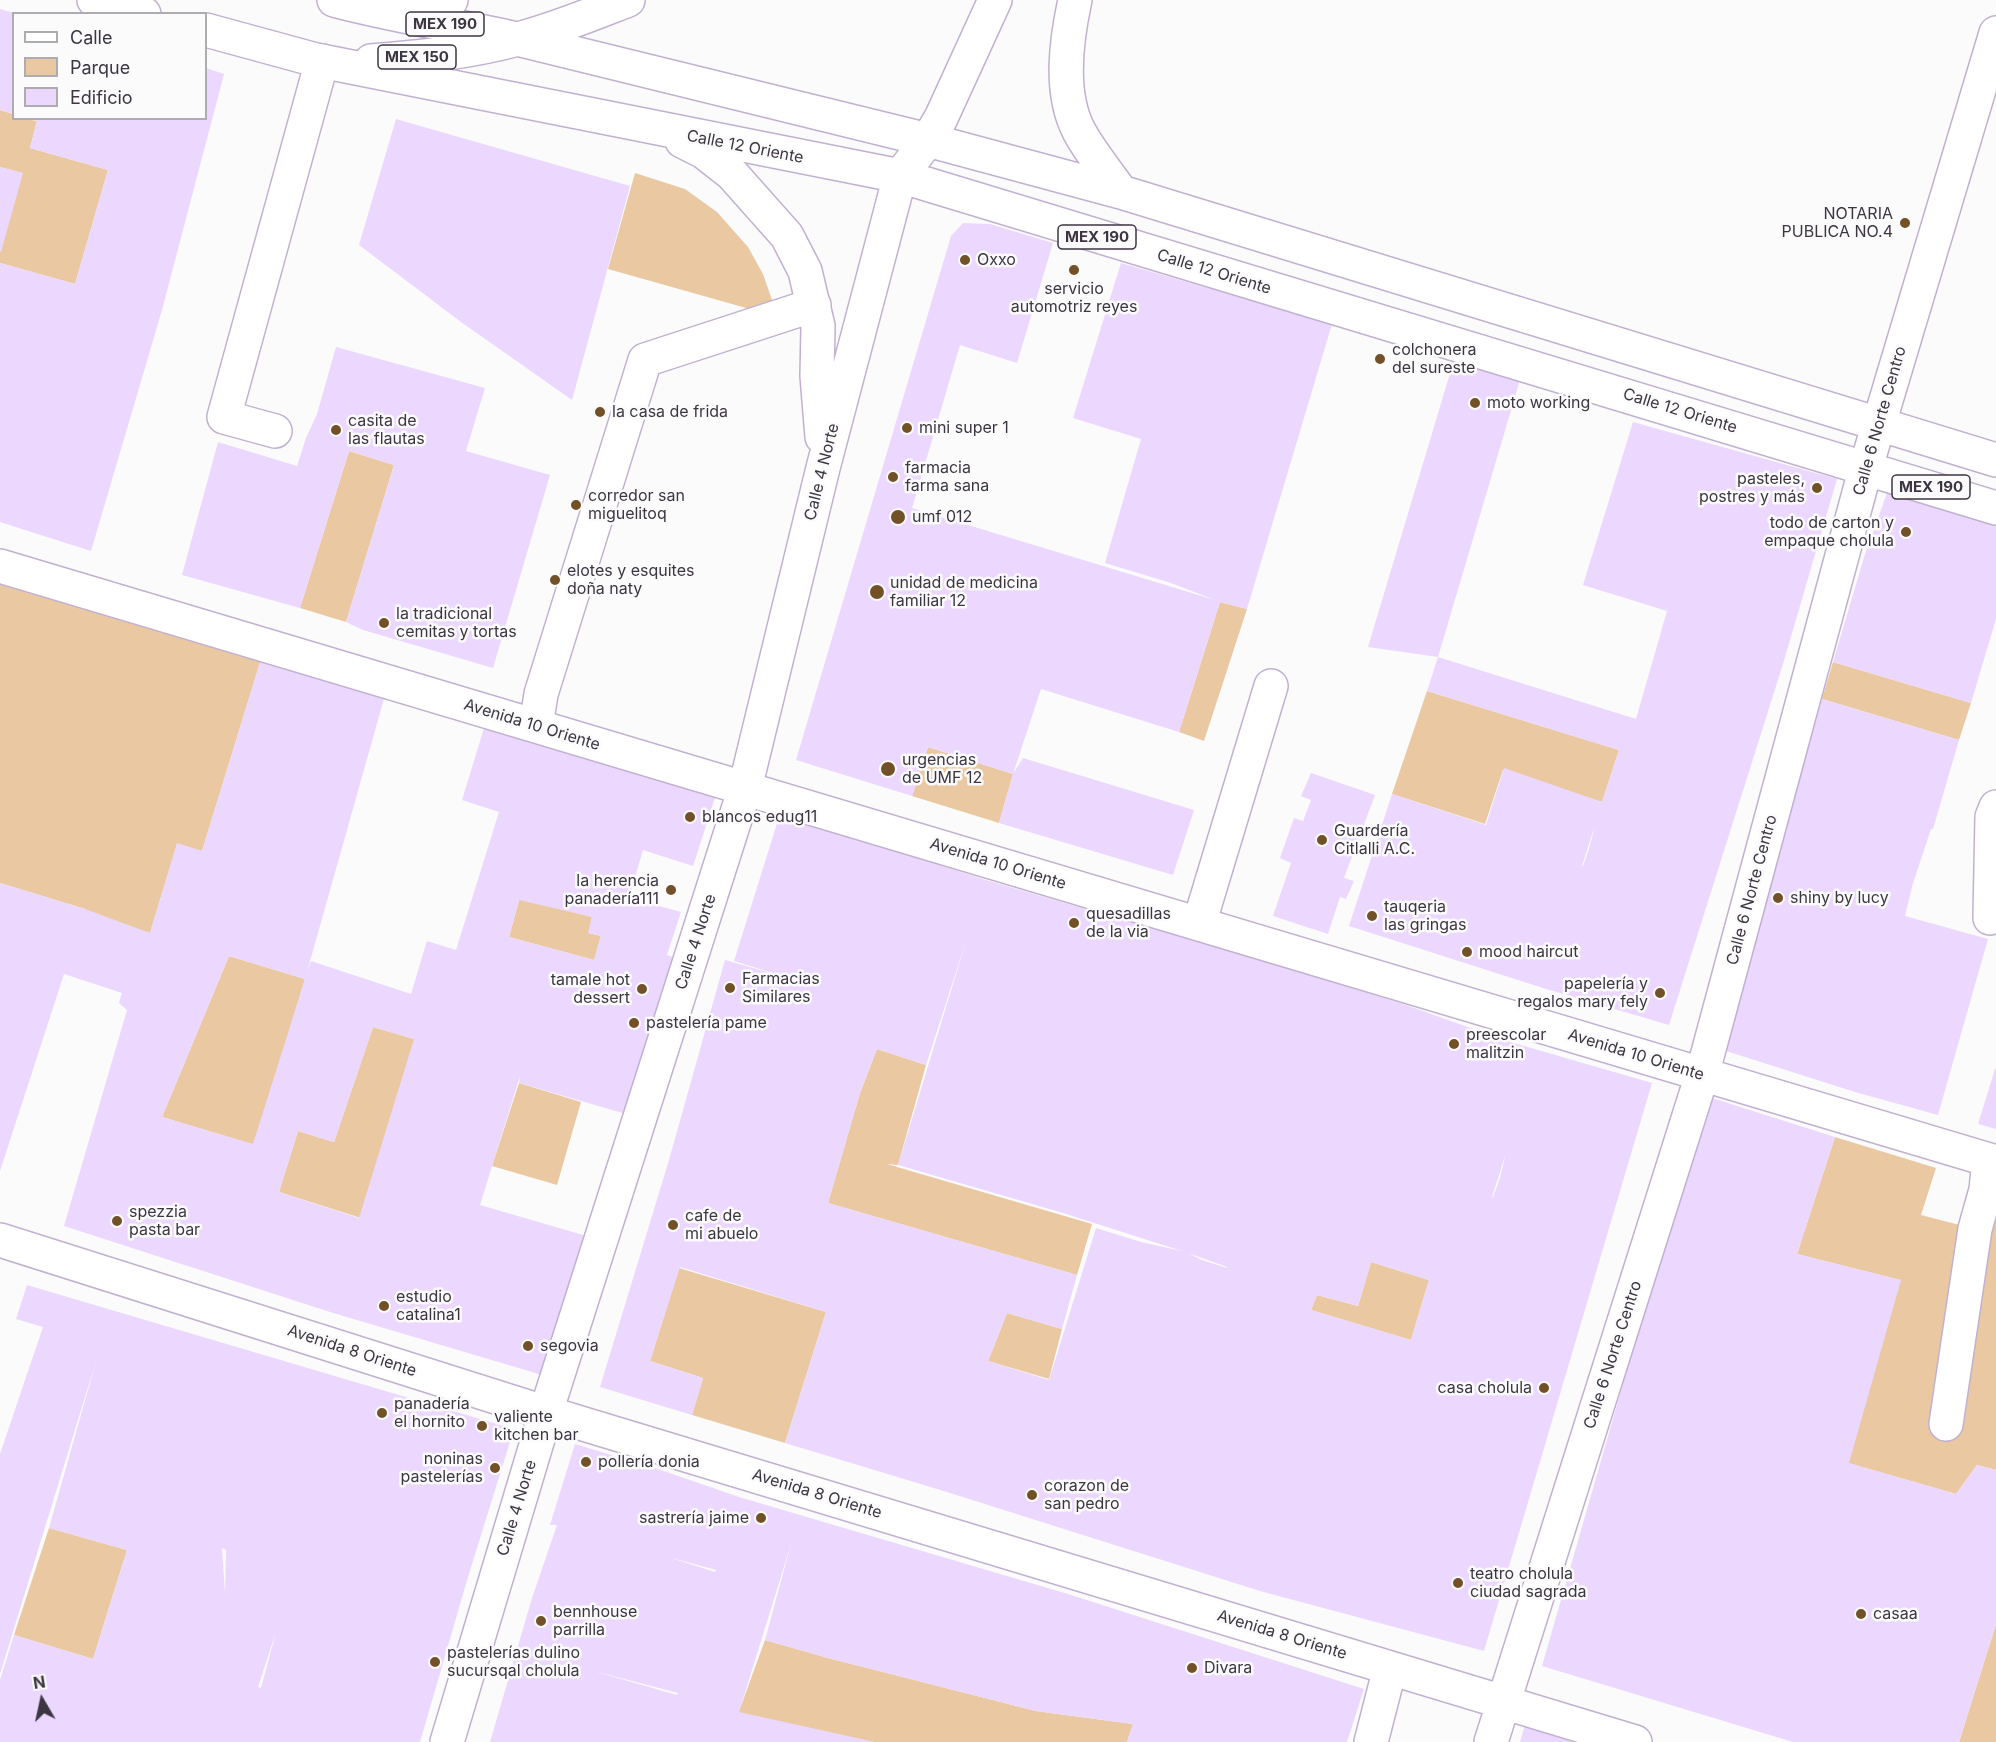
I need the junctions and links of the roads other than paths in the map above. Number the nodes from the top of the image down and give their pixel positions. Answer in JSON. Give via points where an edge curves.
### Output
{"nodes":[{"id":1,"x":94,"y":0,"type":"edge"},
{"id":2,"x":334,"y":0,"type":"edge"},
{"id":3,"x":628,"y":0,"type":"edge"},
{"id":4,"x":995,"y":0,"type":"edge"},
{"id":5,"x":1075,"y":0,"type":"edge"},
{"id":6,"x":437,"y":1,"type":"edge"},
{"id":7,"x":372,"y":10,"type":"junction"},
{"id":8,"x":137,"y":12,"type":"edge"},
{"id":9,"x":207,"y":30,"type":"edge"},
{"id":10,"x":1996,"y":33,"type":"edge"},
{"id":11,"x":517,"y":39,"type":"junction"},
{"id":12,"x":319,"y":61,"type":"junction"},
{"id":13,"x":662,"y":130,"type":"junction"},
{"id":14,"x":928,"y":140,"type":"junction"},
{"id":15,"x":900,"y":176,"type":"junction"},
{"id":16,"x":1121,"y":192,"type":"junction"},
{"id":17,"x":814,"y":305,"type":"junction"},
{"id":18,"x":1879,"y":423,"type":"junction"},
{"id":19,"x":275,"y":431,"type":"dead end"},
{"id":20,"x":1996,"y":460,"type":"edge"},
{"id":21,"x":1866,"y":467,"type":"junction"},
{"id":22,"x":822,"y":468,"type":"junction"},
{"id":23,"x":1996,"y":508,"type":"edge"},
{"id":24,"x":0,"y":566,"type":"edge"},
{"id":25,"x":1271,"y":686,"type":"dead end"},
{"id":26,"x":536,"y":726,"type":"junction"},
{"id":27,"x":745,"y":788,"type":"junction"},
{"id":28,"x":1996,"y":807,"type":"edge"},
{"id":29,"x":1990,"y":918,"type":"dead end"},
{"id":30,"x":1199,"y":924,"type":"junction"},
{"id":31,"x":1702,"y":1075,"type":"junction"},
{"id":32,"x":1992,"y":1161,"type":"edge"},
{"id":33,"x":0,"y":1240,"type":"edge"},
{"id":34,"x":546,"y":1412,"type":"junction"},
{"id":35,"x":1946,"y":1424,"type":"dead end"},
{"id":36,"x":1390,"y":1668,"type":"junction"},
{"id":37,"x":1503,"y":1701,"type":"junction"},
{"id":38,"x":447,"y":1742,"type":"edge"},
{"id":39,"x":1371,"y":1742,"type":"edge"},
{"id":40,"x":1491,"y":1742,"type":"edge"},
{"id":41,"x":1635,"y":1742,"type":"edge"}],
"edges":[{"from":1,"to":8,"type":"main road"},
{"from":2,"to":7,"type":"main road"},
{"from":3,"to":11,"type":"main road","number":"MEX 150"},
{"from":4,"to":14,"type":"main road","name":"Calle 4 Norte","via":[[952,97]]},
{"from":5,"to":16,"type":"main road","via":[[1066,66],[1072,115],[1079,132]]},
{"from":6,"to":7,"type":"main road"},
{"from":7,"to":11,"type":"main road","number":"MEX 190"},
{"from":9,"to":12,"type":"main road","number":"MEX 150"},
{"from":10,"to":18,"type":"main road","name":"Calle 6 Norte Centro"},
{"from":11,"to":12,"type":"main road","number":"MEX 150","via":[[417,57]]},
{"from":11,"to":14,"type":"main road","number":"MEX 190"},
{"from":12,"to":13,"type":"main road","name":"Calle 12 Oriente","number":"MEX 190"},
{"from":12,"to":19,"type":"main road","via":[[224,417]]},
{"from":13,"to":15,"type":"main road","name":"Calle 12 Oriente","number":"MEX 190"},
{"from":13,"to":17,"type":"main road","via":[[704,152],[732,174],[763,208],[787,236],[805,271]]},
{"from":14,"to":15,"type":"main road","name":"Calle 4 Norte"},
{"from":14,"to":16,"type":"main road","number":"MEX 190"},
{"from":15,"to":21,"type":"main road","name":"Calle 12 Oriente","number":"MEX 190"},
{"from":15,"to":22,"type":"main road","name":"Calle 4 Norte"},
{"from":16,"to":18,"type":"main road","number":"MEX 190"},
{"from":17,"to":22,"type":"main road"},
{"from":17,"to":26,"type":"main road","via":[[645,360],[541,694]]},
{"from":18,"to":20,"type":"main road","number":"MEX 190"},
{"from":18,"to":21,"type":"main road","name":"Calle 6 Norte Centro"},
{"from":21,"to":23,"type":"main road","name":"Calle 12 Oriente","number":"MEX 190"},
{"from":21,"to":31,"type":"main road","name":"Calle 6 Norte Centro"},
{"from":22,"to":27,"type":"main road","name":"Calle 4 Norte"},
{"from":24,"to":26,"type":"main road","name":"Avenida 10 Oriente"},
{"from":25,"to":30,"type":"main road"},
{"from":26,"to":27,"type":"main road","name":"Avenida 10 Oriente"},
{"from":27,"to":30,"type":"main road","name":"Avenida 10 Oriente"},
{"from":27,"to":34,"type":"main road","name":"Calle 4 Norte"},
{"from":28,"to":29,"type":"main road","via":[[1992,817]]},
{"from":30,"to":31,"type":"main road","name":"Avenida 10 Oriente"},
{"from":31,"to":32,"type":"main road","name":"Avenida 10 Oriente"},
{"from":31,"to":37,"type":"main road","name":"Calle 6 Norte Centro"},
{"from":32,"to":35,"type":"main road","via":[[1975,1229]]},
{"from":33,"to":34,"type":"main road","name":"Avenida 8 Oriente"},
{"from":34,"to":36,"type":"main road","name":"Avenida 8 Oriente"},
{"from":34,"to":38,"type":"main road","name":"Calle 4 Norte"},
{"from":36,"to":37,"type":"main road","name":"Avenida 8 Oriente"},
{"from":36,"to":39,"type":"main road"},
{"from":37,"to":40,"type":"main road","name":"Calle 6 Norte Centro"},
{"from":37,"to":41,"type":"main road","name":"Avenida 8 Oriente"}]}
